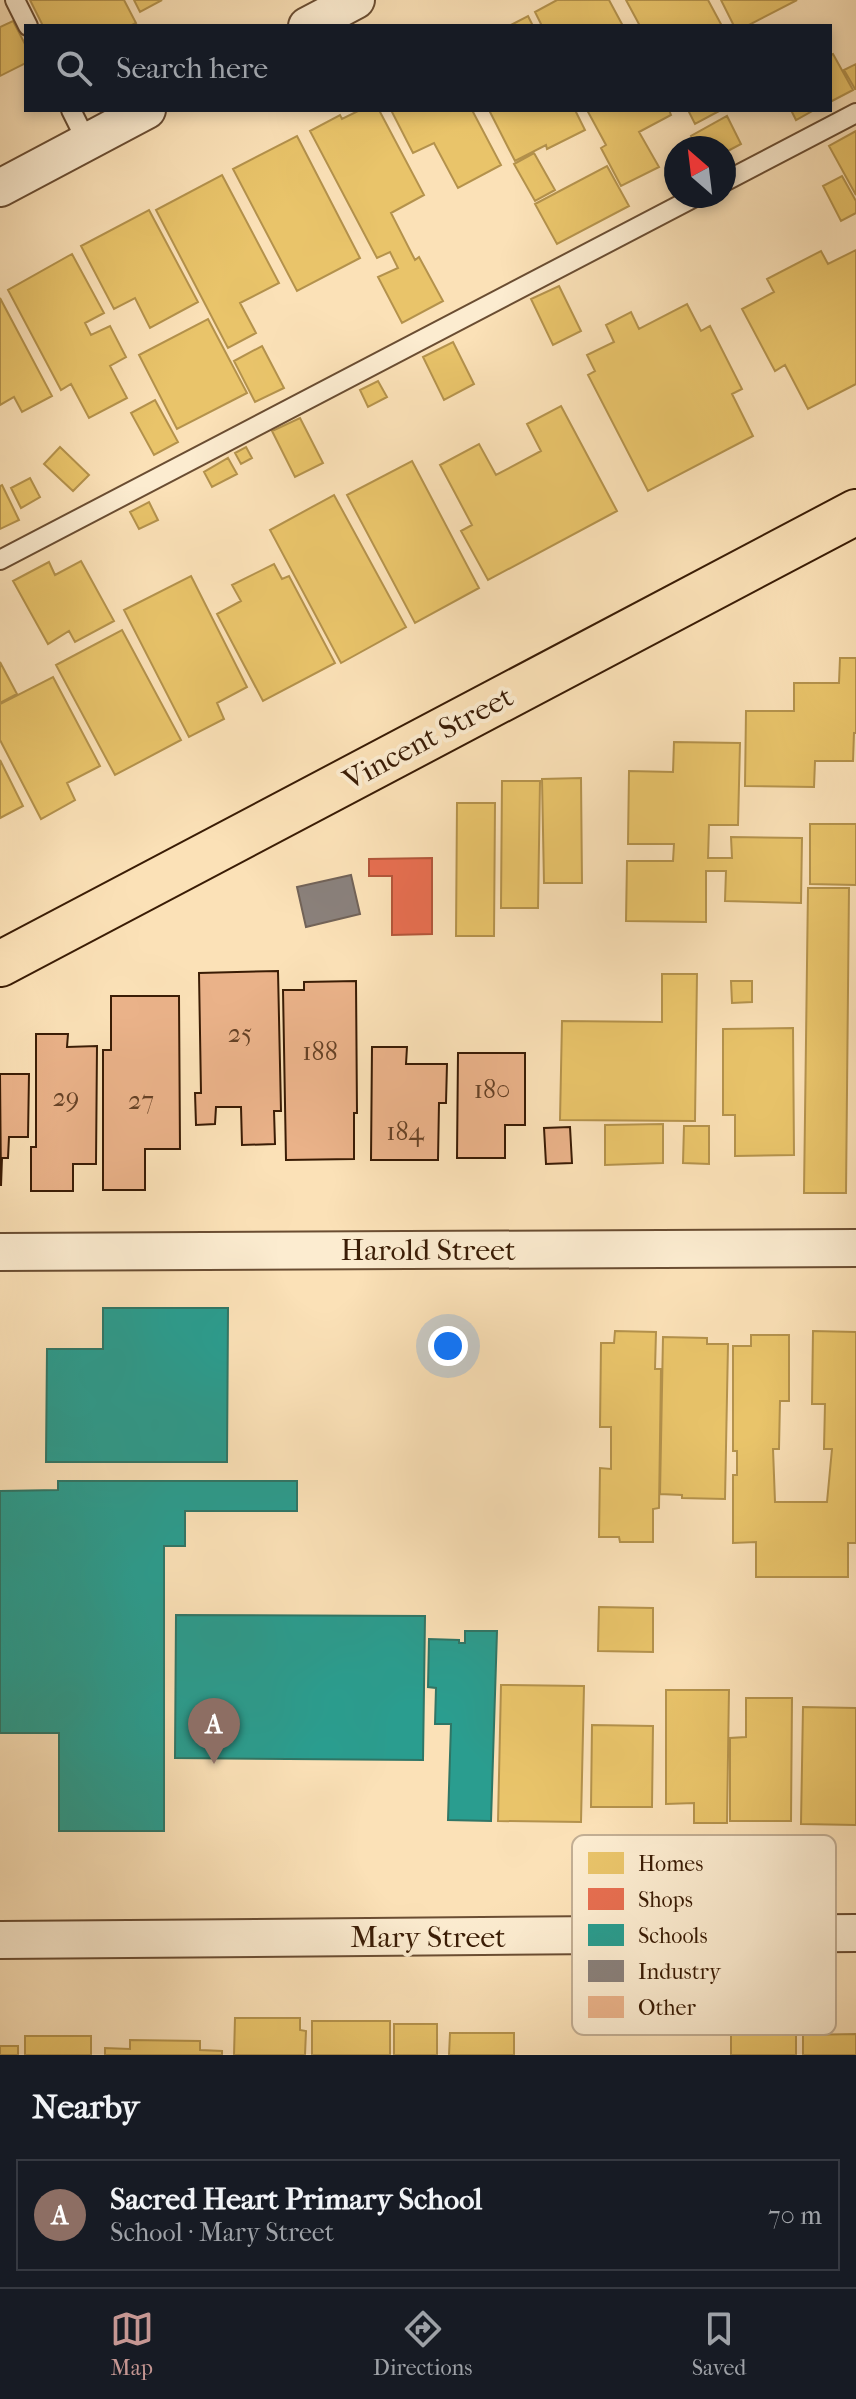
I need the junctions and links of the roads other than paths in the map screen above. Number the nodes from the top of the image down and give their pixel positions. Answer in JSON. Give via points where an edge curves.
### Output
{"nodes":[{"id":1,"x":15,"y":0,"type":"edge"},
{"id":2,"x":356,"y":0,"type":"edge"},
{"id":3,"x":27,"y":24,"type":"edge"},
{"id":4,"x":311,"y":24,"type":"edge"},
{"id":5,"x":72,"y":112,"type":"edge"},
{"id":6,"x":143,"y":112,"type":"edge"},
{"id":7,"x":856,"y":113,"type":"edge"},
{"id":8,"x":87,"y":142,"type":"junction"},
{"id":9,"x":736,"y":176,"type":"edge"},
{"id":10,"x":0,"y":188,"type":"edge"},
{"id":11,"x":674,"y":208,"type":"edge"},
{"id":12,"x":856,"y":512,"type":"edge"},
{"id":13,"x":0,"y":560,"type":"edge"},
{"id":14,"x":0,"y":964,"type":"edge"},
{"id":15,"x":856,"y":1248,"type":"edge"},
{"id":16,"x":0,"y":1252,"type":"edge"},
{"id":17,"x":836,"y":1933,"type":"edge"},
{"id":18,"x":856,"y":1933,"type":"edge"},
{"id":19,"x":572,"y":1935,"type":"edge"},
{"id":20,"x":0,"y":1940,"type":"edge"}],
"edges":[{"from":1,"to":3,"type":"lane"},
{"from":2,"to":4,"type":"street"},
{"from":5,"to":8,"type":"lane"},
{"from":6,"to":8,"type":"street"},
{"from":7,"to":9,"type":"lane"},
{"from":8,"to":10,"type":"street"},
{"from":11,"to":13,"type":"lane"},
{"from":12,"to":14,"type":"main road","name":"Vincent Street"},
{"from":15,"to":16,"type":"street","name":"Harold Street"},
{"from":17,"to":18,"type":"street","name":"Mary Street"},
{"from":19,"to":20,"type":"street","name":"Mary Street"}]}
